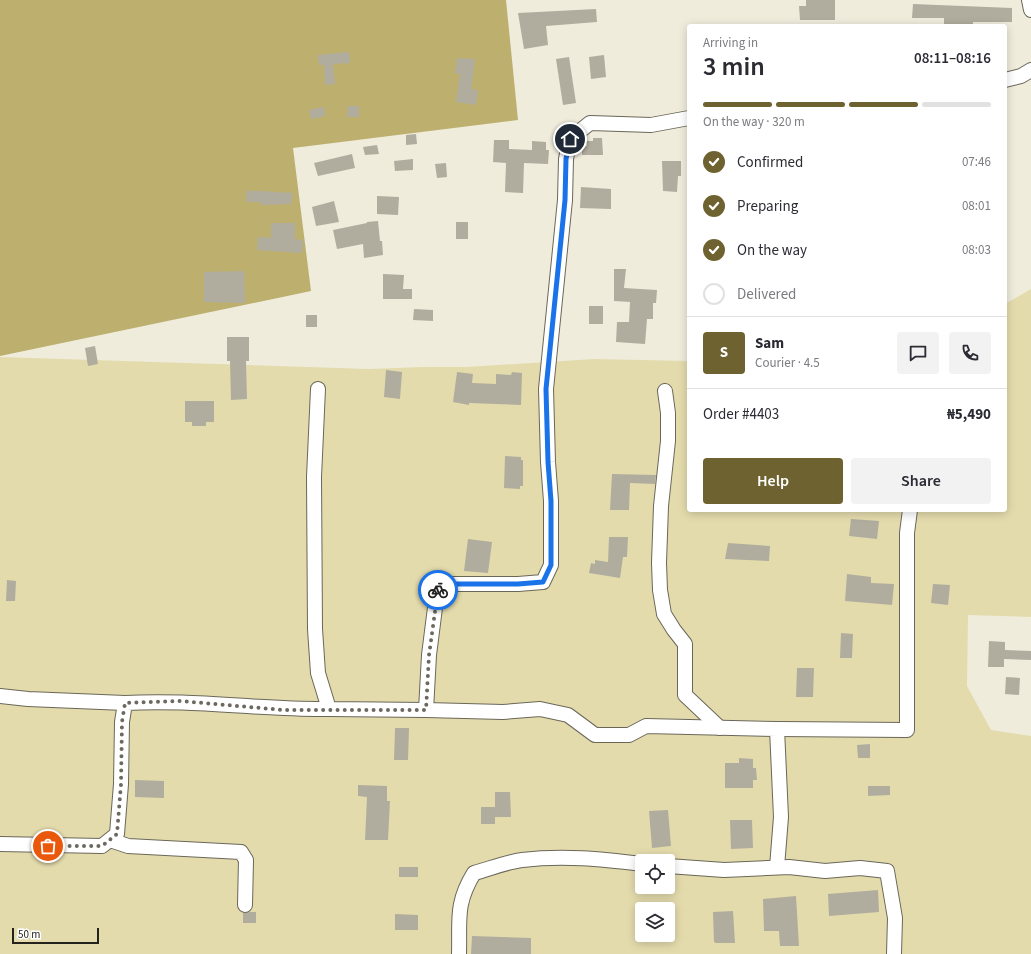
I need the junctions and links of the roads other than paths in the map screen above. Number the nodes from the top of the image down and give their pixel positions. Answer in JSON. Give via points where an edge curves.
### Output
{"nodes":[{"id":1,"x":1029,"y":0,"type":"edge"},
{"id":2,"x":1031,"y":10,"type":"edge"},
{"id":3,"x":1031,"y":70,"type":"edge"},
{"id":4,"x":1007,"y":80,"type":"edge"},
{"id":5,"x":687,"y":118,"type":"edge"},
{"id":6,"x":318,"y":389,"type":"dead end"},
{"id":7,"x":665,"y":391,"type":"dead end"},
{"id":8,"x":910,"y":512,"type":"edge"},
{"id":9,"x":0,"y":696,"type":"edge"},
{"id":10,"x":125,"y":703,"type":"junction"},
{"id":11,"x":329,"y":709,"type":"junction"},
{"id":12,"x":426,"y":710,"type":"junction"},
{"id":13,"x":720,"y":728,"type":"junction"},
{"id":14,"x":777,"y":729,"type":"junction"},
{"id":15,"x":110,"y":840,"type":"junction"},
{"id":16,"x":0,"y":844,"type":"edge"},
{"id":17,"x":635,"y":863,"type":"edge"},
{"id":18,"x":675,"y":866,"type":"edge"},
{"id":19,"x":777,"y":867,"type":"junction"},
{"id":20,"x":245,"y":906,"type":"dead end"},
{"id":21,"x":459,"y":954,"type":"edge"},
{"id":22,"x":894,"y":954,"type":"edge"}],
"edges":[{"from":1,"to":2,"type":"street"},
{"from":3,"to":4,"type":"street"},
{"from":5,"to":12,"type":"street","via":[[651,125],[590,123],[570,139],[566,159],[565,200],[546,389],[551,565],[543,582],[438,584],[429,655]]},
{"from":6,"to":11,"type":"street","via":[[314,477],[315,629],[318,673]]},
{"from":7,"to":13,"type":"street","via":[[668,441],[661,506],[660,590],[664,614],[685,644],[685,695]]},
{"from":8,"to":14,"type":"street","via":[[907,533],[907,730]]},
{"from":9,"to":10,"type":"street","via":[[28,700],[94,700]]},
{"from":10,"to":11,"type":"street","via":[[181,701],[284,710]]},
{"from":10,"to":15,"type":"street","via":[[122,722],[119,819],[117,834]]},
{"from":11,"to":12,"type":"street"},
{"from":12,"to":13,"type":"street","via":[[503,712],[540,709],[568,716],[594,735],[629,735],[646,726]]},
{"from":13,"to":14,"type":"street"},
{"from":14,"to":19,"type":"street","via":[[781,817]]},
{"from":15,"to":16,"type":"street","via":[[102,846]]},
{"from":15,"to":20,"type":"street","via":[[128,846],[242,852],[246,860]]},
{"from":17,"to":21,"type":"street","via":[[580,857],[550,858],[520,860],[474,873],[464,890],[458,914]]},
{"from":18,"to":19,"type":"street","via":[[724,870]]},
{"from":19,"to":22,"type":"street","via":[[825,871],[860,868],[887,871],[895,918]]}]}
